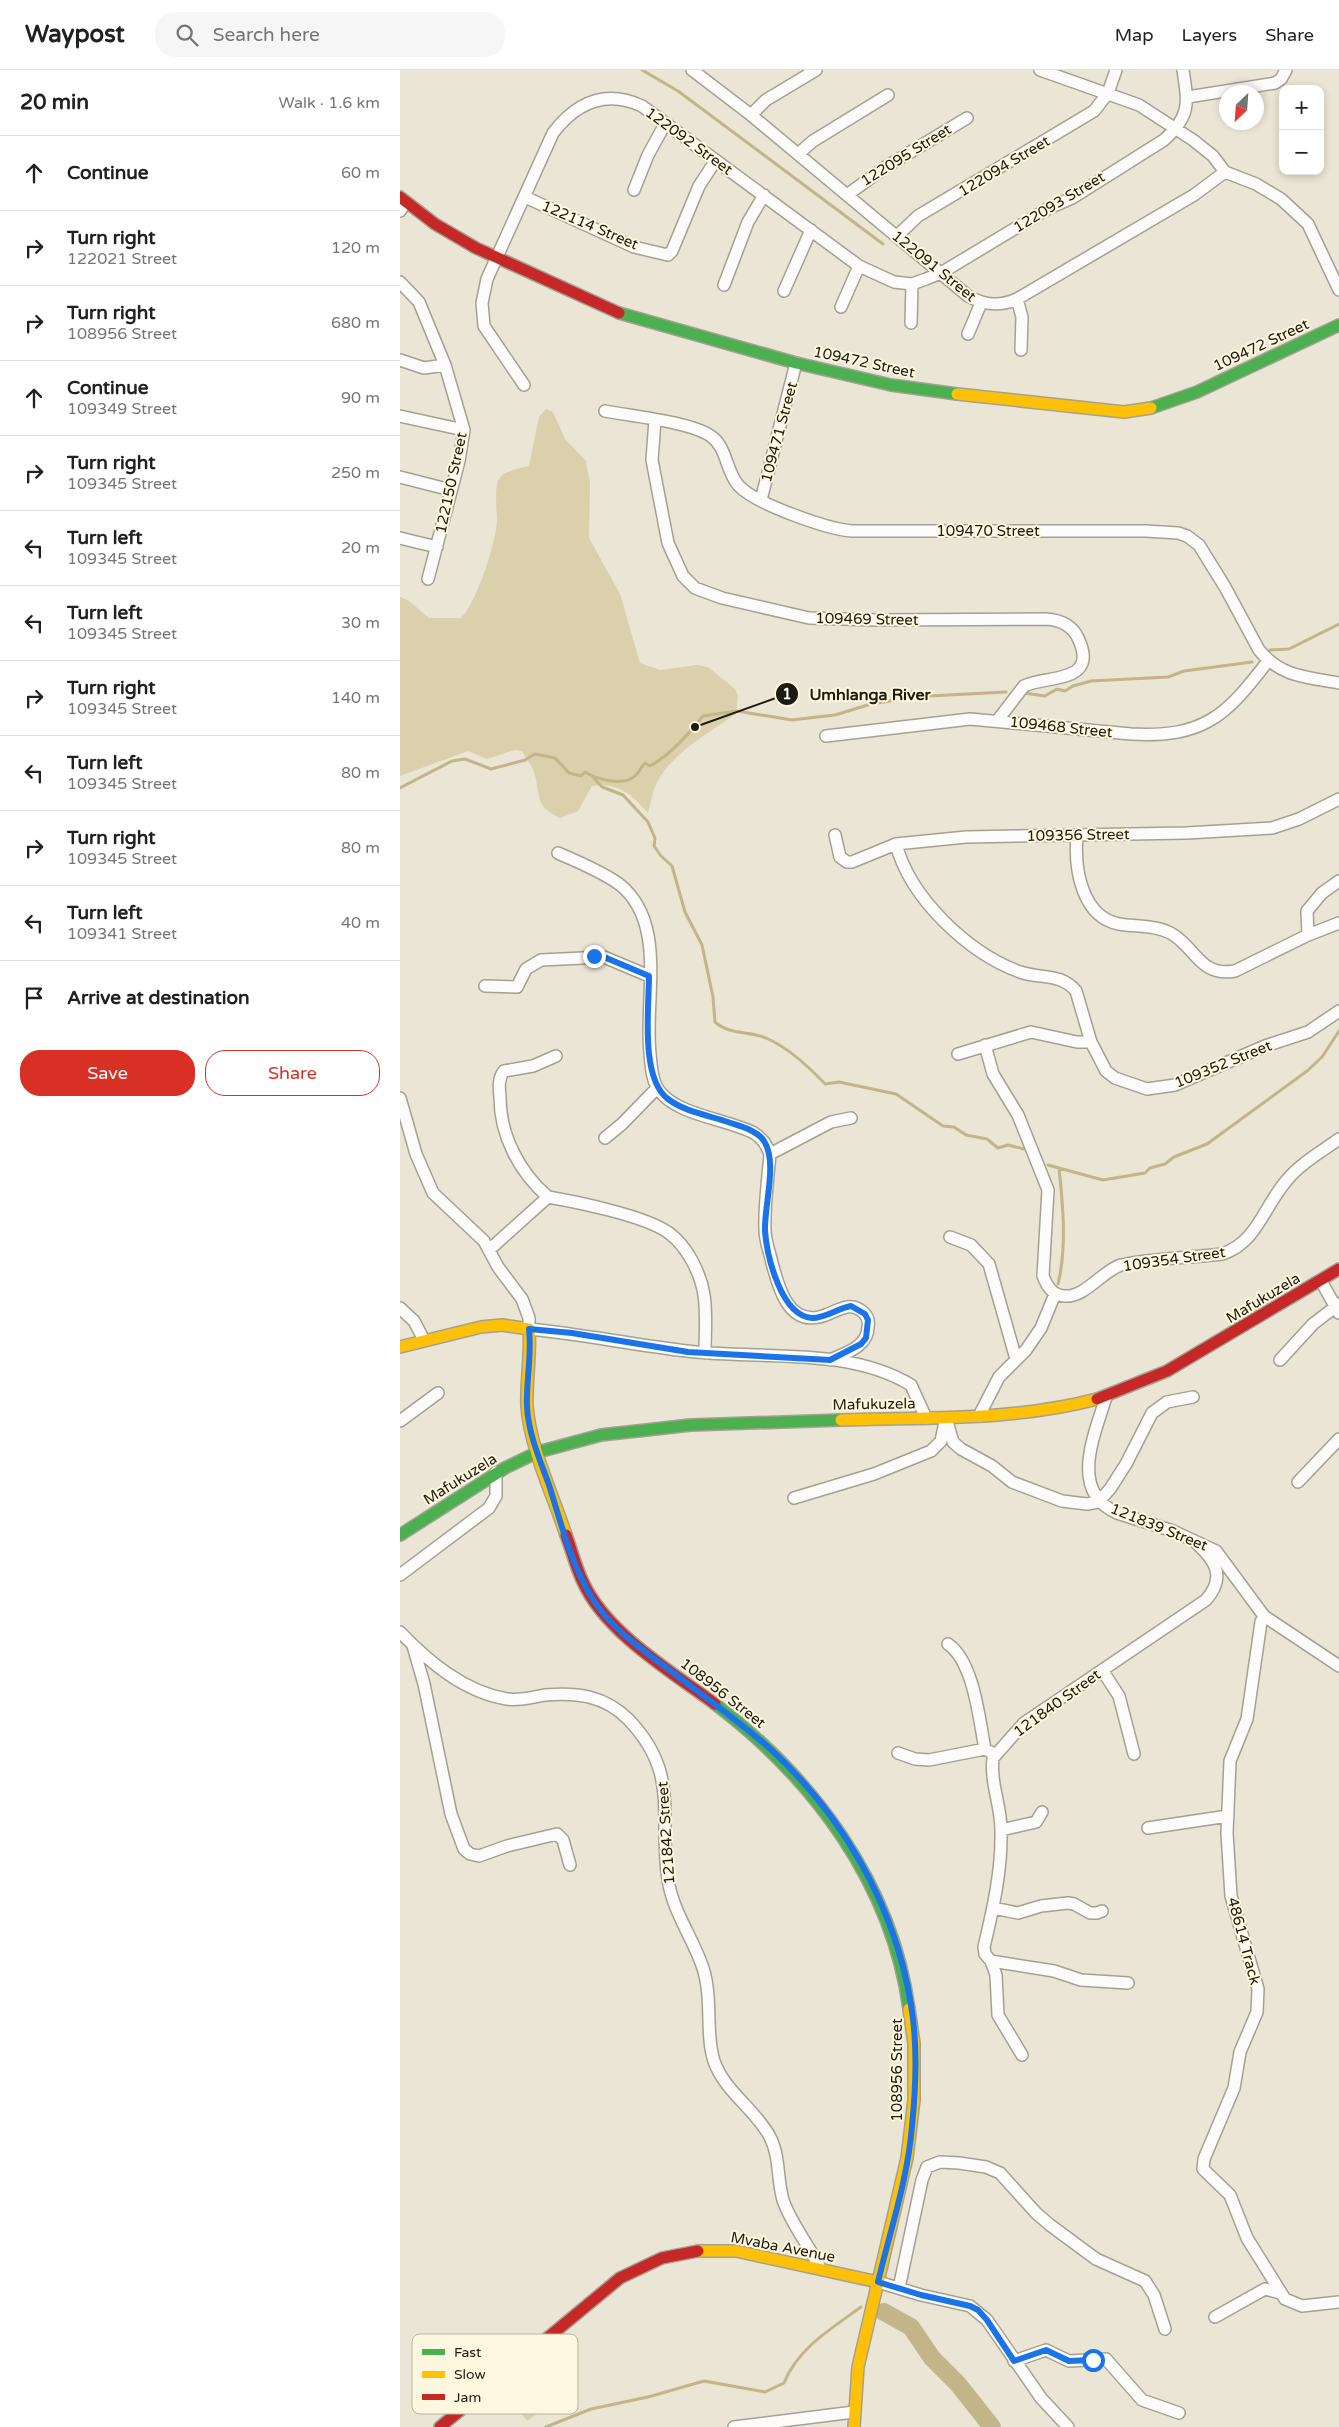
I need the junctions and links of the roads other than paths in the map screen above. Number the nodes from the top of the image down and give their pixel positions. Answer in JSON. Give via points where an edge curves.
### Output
{"nodes":[{"id":1,"x":692,"y":70,"type":"edge"},
{"id":2,"x":816,"y":70,"type":"edge"},
{"id":3,"x":1116,"y":70,"type":"edge"},
{"id":4,"x":1183,"y":70,"type":"edge"},
{"id":5,"x":1286,"y":70,"type":"edge"},
{"id":6,"x":1048,"y":71,"type":"edge"},
{"id":7,"x":707,"y":74,"type":"edge"},
{"id":8,"x":1108,"y":93,"type":"junction"},
{"id":9,"x":888,"y":95,"type":"dead end"},
{"id":10,"x":1188,"y":97,"type":"junction"},
{"id":11,"x":751,"y":115,"type":"junction"},
{"id":12,"x":967,"y":118,"type":"dead end"},
{"id":13,"x":665,"y":124,"type":"junction"},
{"id":14,"x":1176,"y":129,"type":"junction"},
{"id":15,"x":798,"y":154,"type":"junction"},
{"id":16,"x":716,"y":160,"type":"junction"},
{"id":17,"x":1225,"y":172,"type":"junction"},
{"id":18,"x":634,"y":190,"type":"dead end"},
{"id":19,"x":764,"y":195,"type":"junction"},
{"id":20,"x":847,"y":195,"type":"junction"},
{"id":21,"x":525,"y":197,"type":"junction"},
{"id":22,"x":402,"y":203,"type":"edge"},
{"id":23,"x":811,"y":230,"type":"junction"},
{"id":24,"x":897,"y":236,"type":"junction"},
{"id":25,"x":496,"y":258,"type":"junction"},
{"id":26,"x":859,"y":266,"type":"junction"},
{"id":27,"x":941,"y":273,"type":"junction"},
{"id":28,"x":400,"y":282,"type":"edge"},
{"id":29,"x":912,"y":284,"type":"junction"},
{"id":30,"x":724,"y":285,"type":"dead end"},
{"id":31,"x":1339,"y":290,"type":"edge"},
{"id":32,"x":784,"y":291,"type":"dead end"},
{"id":33,"x":1016,"y":299,"type":"junction"},
{"id":34,"x":981,"y":303,"type":"junction"},
{"id":35,"x":841,"y":307,"type":"dead end"},
{"id":36,"x":911,"y":323,"type":"dead end"},
{"id":37,"x":1339,"y":325,"type":"edge"},
{"id":38,"x":968,"y":334,"type":"dead end"},
{"id":39,"x":1021,"y":350,"type":"dead end"},
{"id":40,"x":400,"y":360,"type":"edge"},
{"id":41,"x":796,"y":363,"type":"junction"},
{"id":42,"x":444,"y":365,"type":"junction"},
{"id":43,"x":524,"y":385,"type":"dead end"},
{"id":44,"x":605,"y":411,"type":"dead end"},
{"id":45,"x":400,"y":416,"type":"edge"},
{"id":46,"x":654,"y":420,"type":"junction"},
{"id":47,"x":464,"y":430,"type":"junction"},
{"id":48,"x":400,"y":477,"type":"edge"},
{"id":49,"x":451,"y":490,"type":"junction"},
{"id":50,"x":761,"y":500,"type":"junction"},
{"id":51,"x":400,"y":538,"type":"edge"},
{"id":52,"x":437,"y":547,"type":"junction"},
{"id":53,"x":428,"y":579,"type":"dead end"},
{"id":54,"x":1268,"y":661,"type":"junction"},
{"id":55,"x":1339,"y":683,"type":"edge"},
{"id":56,"x":997,"y":720,"type":"junction"},
{"id":57,"x":826,"y":736,"type":"dead end"},
{"id":58,"x":1339,"y":799,"type":"edge"},
{"id":59,"x":835,"y":836,"type":"dead end"},
{"id":60,"x":1077,"y":836,"type":"junction"},
{"id":61,"x":896,"y":844,"type":"junction"},
{"id":62,"x":558,"y":853,"type":"dead end"},
{"id":63,"x":1339,"y":881,"type":"edge"},
{"id":64,"x":1339,"y":923,"type":"edge"},
{"id":65,"x":1308,"y":935,"type":"junction"},
{"id":66,"x":649,"y":976,"type":"junction"},
{"id":67,"x":485,"y":986,"type":"dead end"},
{"id":68,"x":1339,"y":1011,"type":"edge"},
{"id":69,"x":1091,"y":1042,"type":"junction"},
{"id":70,"x":985,"y":1045,"type":"junction"},
{"id":71,"x":958,"y":1054,"type":"dead end"},
{"id":72,"x":556,"y":1056,"type":"dead end"},
{"id":73,"x":657,"y":1088,"type":"junction"},
{"id":74,"x":400,"y":1098,"type":"edge"},
{"id":75,"x":851,"y":1118,"type":"dead end"},
{"id":76,"x":605,"y":1138,"type":"dead end"},
{"id":77,"x":1339,"y":1139,"type":"edge"},
{"id":78,"x":770,"y":1154,"type":"junction"},
{"id":79,"x":548,"y":1197,"type":"junction"},
{"id":80,"x":950,"y":1237,"type":"dead end"},
{"id":81,"x":489,"y":1250,"type":"junction"},
{"id":82,"x":1339,"y":1269,"type":"edge"},
{"id":83,"x":1321,"y":1281,"type":"junction"},
{"id":84,"x":1055,"y":1294,"type":"junction"},
{"id":85,"x":400,"y":1308,"type":"edge"},
{"id":86,"x":1338,"y":1308,"type":"edge"},
{"id":87,"x":529,"y":1329,"type":"junction"},
{"id":88,"x":424,"y":1340,"type":"junction"},
{"id":89,"x":400,"y":1347,"type":"edge"},
{"id":90,"x":705,"y":1353,"type":"junction"},
{"id":91,"x":1016,"y":1359,"type":"junction"},
{"id":92,"x":830,"y":1360,"type":"junction"},
{"id":93,"x":1280,"y":1360,"type":"dead end"},
{"id":94,"x":438,"y":1393,"type":"dead end"},
{"id":95,"x":1106,"y":1397,"type":"junction"},
{"id":96,"x":1193,"y":1397,"type":"dead end"},
{"id":97,"x":979,"y":1416,"type":"junction"},
{"id":98,"x":926,"y":1418,"type":"junction"},
{"id":99,"x":946,"y":1418,"type":"junction"},
{"id":100,"x":400,"y":1421,"type":"edge"},
{"id":101,"x":1339,"y":1439,"type":"edge"},
{"id":102,"x":538,"y":1452,"type":"junction"},
{"id":103,"x":496,"y":1472,"type":"junction"},
{"id":104,"x":1298,"y":1482,"type":"dead end"},
{"id":105,"x":794,"y":1498,"type":"dead end"},
{"id":106,"x":1099,"y":1500,"type":"junction"},
{"id":107,"x":400,"y":1535,"type":"edge"},
{"id":108,"x":1193,"y":1540,"type":"junction"},
{"id":109,"x":400,"y":1575,"type":"edge"},
{"id":110,"x":1264,"y":1616,"type":"junction"},
{"id":111,"x":400,"y":1632,"type":"edge"},
{"id":112,"x":948,"y":1644,"type":"dead end"},
{"id":113,"x":412,"y":1645,"type":"junction"},
{"id":114,"x":1339,"y":1666,"type":"edge"},
{"id":115,"x":1102,"y":1670,"type":"junction"},
{"id":116,"x":990,"y":1751,"type":"junction"},
{"id":117,"x":898,"y":1753,"type":"dead end"},
{"id":118,"x":1134,"y":1754,"type":"dead end"},
{"id":119,"x":1042,"y":1812,"type":"dead end"},
{"id":120,"x":1228,"y":1816,"type":"junction"},
{"id":121,"x":1148,"y":1828,"type":"dead end"},
{"id":122,"x":1001,"y":1830,"type":"junction"},
{"id":123,"x":570,"y":1865,"type":"dead end"},
{"id":124,"x":993,"y":1908,"type":"junction"},
{"id":125,"x":1102,"y":1911,"type":"dead end"},
{"id":126,"x":991,"y":1961,"type":"junction"},
{"id":127,"x":1128,"y":1982,"type":"dead end"},
{"id":128,"x":1022,"y":2055,"type":"dead end"},
{"id":129,"x":820,"y":2268,"type":"junction"},
{"id":130,"x":878,"y":2282,"type":"junction"},
{"id":131,"x":899,"y":2288,"type":"junction"},
{"id":132,"x":1280,"y":2293,"type":"junction"},
{"id":133,"x":1339,"y":2302,"type":"edge"},
{"id":134,"x":1215,"y":2317,"type":"dead end"},
{"id":135,"x":1165,"y":2329,"type":"dead end"},
{"id":136,"x":552,"y":2334,"type":"edge"},
{"id":137,"x":1014,"y":2361,"type":"junction"},
{"id":138,"x":854,"y":2412,"type":"junction"},
{"id":139,"x":1179,"y":2413,"type":"dead end"},
{"id":140,"x":456,"y":2414,"type":"edge"},
{"id":141,"x":440,"y":2427,"type":"edge"},
{"id":142,"x":734,"y":2427,"type":"edge"},
{"id":143,"x":854,"y":2427,"type":"edge"},
{"id":144,"x":1068,"y":2427,"type":"edge"}],
"edges":[{"from":1,"to":7,"type":"street","name":"122091 Street"},
{"from":2,"to":11,"type":"street","via":[[766,100]]},
{"from":3,"to":8,"type":"street"},
{"from":4,"to":10,"type":"street"},
{"from":5,"to":10,"type":"street","via":[[1275,83]]},
{"from":6,"to":8,"type":"street"},
{"from":7,"to":11,"type":"street","name":"122091 Street"},
{"from":8,"to":14,"type":"street","via":[[1138,105]]},
{"from":8,"to":24,"type":"street","name":"122094 Street","via":[[1094,111],[918,216]]},
{"from":9,"to":15,"type":"street","via":[[813,141]]},
{"from":10,"to":14,"type":"street"},
{"from":11,"to":15,"type":"street","name":"122091 Street"},
{"from":12,"to":20,"type":"street","name":"122095 Street","via":[[884,168]]},
{"from":13,"to":16,"type":"street","name":"122092 Street"},
{"from":13,"to":18,"type":"street","via":[[648,154]]},
{"from":13,"to":21,"type":"street","name":"122092 Street","via":[[642,106],[623,99],[591,102],[577,108],[553,133]]},
{"from":14,"to":17,"type":"street","via":[[1213,156]]},
{"from":14,"to":27,"type":"street","name":"122093 Street","via":[[1164,140],[1072,198],[1049,208]]},
{"from":15,"to":20,"type":"street","name":"122091 Street"},
{"from":16,"to":19,"type":"street","name":"122092 Street"},
{"from":16,"to":21,"type":"street","name":"122114 Street","via":[[704,177],[668,255],[634,247]]},
{"from":17,"to":31,"type":"street","via":[[1256,184],[1281,199],[1308,224]]},
{"from":17,"to":33,"type":"street","name":"122091 Street","via":[[1194,195]]},
{"from":19,"to":23,"type":"street","name":"122092 Street"},
{"from":19,"to":30,"type":"street","via":[[748,222]]},
{"from":20,"to":24,"type":"street","name":"122091 Street"},
{"from":21,"to":25,"type":"street","name":"122092 Street"},
{"from":22,"to":25,"type":"street","name":"109472 Street"},
{"from":23,"to":26,"type":"street","name":"122092 Street"},
{"from":23,"to":32,"type":"street"},
{"from":24,"to":27,"type":"street","name":"122091 Street"},
{"from":25,"to":41,"type":"street","name":"109472 Street","via":[[627,317]]},
{"from":25,"to":43,"type":"street","name":"122092 Street","via":[[482,303],[484,326]]},
{"from":26,"to":29,"type":"street","name":"122092 Street","via":[[884,279]]},
{"from":26,"to":35,"type":"street"},
{"from":27,"to":29,"type":"street"},
{"from":27,"to":34,"type":"street","name":"122091 Street"},
{"from":28,"to":42,"type":"street","name":"122150 Street","via":[[419,302]]},
{"from":29,"to":36,"type":"street"},
{"from":33,"to":34,"type":"street","name":"122091 Street","via":[[999,304]]},
{"from":33,"to":39,"type":"street","via":[[1022,317]]},
{"from":34,"to":38,"type":"street"},
{"from":37,"to":41,"type":"street","name":"109472 Street","via":[[1197,392],[1145,410],[1124,412],[930,391]]},
{"from":40,"to":42,"type":"street","via":[[424,368]]},
{"from":41,"to":50,"type":"street","name":"109471 Street"},
{"from":42,"to":47,"type":"street","name":"122150 Street"},
{"from":44,"to":46,"type":"street","name":"109470 Street"},
{"from":45,"to":47,"type":"street"},
{"from":46,"to":50,"type":"street","name":"109470 Street","via":[[700,431],[714,438],[739,486]]},
{"from":46,"to":56,"type":"street","name":"109469 Street","via":[[652,460],[668,543],[684,576],[695,588],[722,598],[809,618],[1039,619],[1069,626],[1081,645],[1083,657],[1080,668],[1062,678],[1024,686]]},
{"from":47,"to":49,"type":"street","name":"122150 Street"},
{"from":48,"to":49,"type":"street"},
{"from":49,"to":52,"type":"street","name":"122150 Street"},
{"from":50,"to":54,"type":"street","name":"109470 Street","via":[[807,520],[844,530],[1178,533],[1204,550]]},
{"from":51,"to":52,"type":"street"},
{"from":52,"to":53,"type":"street","name":"122150 Street"},
{"from":54,"to":55,"type":"street","name":"109470 Street","via":[[1288,672]]},
{"from":54,"to":56,"type":"street","name":"109468 Street","via":[[1229,708],[1215,719],[1186,731],[1137,734]]},
{"from":56,"to":57,"type":"street","name":"109468 Street","via":[[944,720]]},
{"from":58,"to":60,"type":"street","name":"109356 Street","via":[[1272,828]]},
{"from":59,"to":61,"type":"street","name":"109356 Street","via":[[840,857],[847,862]]},
{"from":60,"to":61,"type":"street","name":"109356 Street","via":[[966,837]]},
{"from":60,"to":65,"type":"street","via":[[1079,875],[1090,903],[1101,918],[1171,933],[1203,965],[1215,970],[1235,971]]},
{"from":61,"to":69,"type":"street","name":"109352 Street","via":[[909,878],[961,939],[1014,969],[1054,977],[1071,985],[1076,991]]},
{"from":62,"to":66,"type":"street","via":[[609,877],[636,902],[650,940]]},
{"from":63,"to":65,"type":"street","via":[[1322,893],[1307,911]]},
{"from":64,"to":65,"type":"street"},
{"from":66,"to":67,"type":"street","via":[[594,956],[541,960],[526,969],[517,987]]},
{"from":66,"to":73,"type":"street","via":[[648,1037]]},
{"from":68,"to":69,"type":"street","name":"109352 Street","via":[[1308,1032],[1265,1046],[1175,1085],[1156,1088],[1132,1086],[1115,1078]]},
{"from":69,"to":70,"type":"street","via":[[1032,1032]]},
{"from":70,"to":71,"type":"street"},
{"from":70,"to":84,"type":"street","via":[[994,1074],[1018,1115],[1048,1190],[1043,1276]]},
{"from":72,"to":79,"type":"street","via":[[533,1066],[504,1071],[499,1085],[506,1140],[529,1177]]},
{"from":73,"to":76,"type":"street"},
{"from":73,"to":78,"type":"street","via":[[678,1105],[754,1133],[763,1139]]},
{"from":74,"to":81,"type":"street","via":[[416,1154],[433,1193],[478,1233]]},
{"from":75,"to":78,"type":"street","via":[[831,1122]]},
{"from":77,"to":84,"type":"street","name":"109354 Street","via":[[1286,1181],[1246,1241],[1235,1250],[1120,1266],[1071,1295]]},
{"from":78,"to":92,"type":"street","via":[[765,1231],[784,1300],[791,1309],[806,1317],[819,1317],[851,1306],[865,1314],[868,1320],[868,1330],[861,1344]]},
{"from":79,"to":81,"type":"street"},
{"from":79,"to":90,"type":"street","via":[[612,1212],[669,1233],[700,1278],[704,1296]]},
{"from":80,"to":91,"type":"street","via":[[971,1246],[989,1264]]},
{"from":81,"to":87,"type":"street","via":[[522,1299]]},
{"from":82,"to":83,"type":"street","name":"Mafukuzela"},
{"from":83,"to":86,"type":"street"},
{"from":83,"to":95,"type":"street","name":"Mafukuzela","via":[[1167,1371]]},
{"from":84,"to":91,"type":"street","via":[[1041,1328]]},
{"from":85,"to":88,"type":"street","via":[[414,1321]]},
{"from":86,"to":93,"type":"street","via":[[1314,1324]]},
{"from":87,"to":88,"type":"street","via":[[502,1325],[481,1327]]},
{"from":87,"to":90,"type":"street"},
{"from":87,"to":102,"type":"street","name":"108956 Street","via":[[531,1351],[527,1405]]},
{"from":88,"to":89,"type":"street"},
{"from":90,"to":92,"type":"street"},
{"from":91,"to":97,"type":"street","via":[[999,1378]]},
{"from":92,"to":98,"type":"street","via":[[881,1369],[911,1385]]},
{"from":94,"to":100,"type":"street"},
{"from":95,"to":97,"type":"street","name":"Mafukuzela","via":[[1072,1406]]},
{"from":95,"to":106,"type":"street","name":"121839 Street","via":[[1088,1460],[1089,1479]]},
{"from":96,"to":106,"type":"street","via":[[1167,1402],[1152,1413],[1126,1464]]},
{"from":97,"to":99,"type":"street","name":"Mafukuzela"},
{"from":98,"to":99,"type":"street","name":"Mafukuzela"},
{"from":98,"to":102,"type":"street","name":"Mafukuzela","via":[[646,1428],[584,1438]]},
{"from":99,"to":105,"type":"street","via":[[941,1441],[931,1451],[874,1474]]},
{"from":99,"to":106,"type":"street","via":[[953,1442],[1012,1482],[1076,1504],[1093,1504]]},
{"from":101,"to":104,"type":"street"},
{"from":102,"to":103,"type":"street","name":"Mafukuzela"},
{"from":102,"to":130,"type":"street","name":"108956 Street","via":[[574,1562],[601,1611],[644,1651],[767,1746],[803,1781],[850,1843],[892,1933],[912,2006],[915,2085],[907,2158]]},
{"from":103,"to":107,"type":"street","name":"Mafukuzela"},
{"from":103,"to":109,"type":"street","via":[[496,1496],[489,1508]]},
{"from":106,"to":108,"type":"street","name":"121839 Street","via":[[1117,1513]]},
{"from":108,"to":110,"type":"street","name":"121839 Street","via":[[1221,1556]]},
{"from":108,"to":115,"type":"street","name":"121840 Street","via":[[1210,1556],[1216,1567],[1216,1582],[1211,1594]]},
{"from":110,"to":114,"type":"street","name":"121839 Street"},
{"from":110,"to":120,"type":"street","name":"48614 Track","via":[[1247,1719],[1230,1762]]},
{"from":111,"to":113,"type":"street","name":"121842 Street"},
{"from":112,"to":116,"type":"street","via":[[956,1649],[965,1666]]},
{"from":113,"to":123,"type":"street","via":[[424,1684],[447,1800],[464,1849],[479,1856],[558,1834]]},
{"from":113,"to":129,"type":"street","name":"121842 Street","via":[[449,1675],[499,1697],[516,1700],[569,1694],[597,1698],[628,1719],[646,1740],[659,1762],[665,1788],[666,1864],[671,1892],[701,1962],[708,1992],[714,2062],[769,2136],[786,2207]]},
{"from":115,"to":116,"type":"street","name":"121840 Street","via":[[1024,1723]]},
{"from":115,"to":118,"type":"street","via":[[1119,1696]]},
{"from":116,"to":117,"type":"street","via":[[929,1760]]},
{"from":116,"to":122,"type":"street"},
{"from":119,"to":122,"type":"street","via":[[1036,1822]]},
{"from":120,"to":121,"type":"street"},
{"from":120,"to":132,"type":"street","name":"48614 Track","via":[[1231,1896],[1259,1997],[1255,2020],[1240,2052],[1232,2094],[1204,2159],[1203,2169],[1232,2200],[1247,2238]]},
{"from":122,"to":124,"type":"street","via":[[1000,1870]]},
{"from":124,"to":125,"type":"street","via":[[1018,1913],[1068,1903],[1090,1913]]},
{"from":124,"to":126,"type":"street","via":[[984,1947]]},
{"from":126,"to":127,"type":"street","via":[[1054,1971],[1081,1980]]},
{"from":126,"to":128,"type":"street","via":[[996,1975],[998,2015]]},
{"from":129,"to":130,"type":"street","name":"Mvaba Avenue"},
{"from":129,"to":136,"type":"street","name":"Mvaba Avenue","via":[[736,2251],[706,2250],[662,2258],[641,2267],[602,2292]]},
{"from":130,"to":131,"type":"street"},
{"from":130,"to":138,"type":"street","name":"108956 Street","via":[[858,2367]]},
{"from":131,"to":135,"type":"street","via":[[922,2180],[928,2167],[940,2162],[974,2165],[1000,2173],[1036,2213],[1096,2259],[1145,2281],[1154,2295]]},
{"from":131,"to":137,"type":"street","via":[[978,2310]]},
{"from":132,"to":133,"type":"street","name":"48614 Track","via":[[1290,2302],[1302,2306]]},
{"from":132,"to":134,"type":"street","via":[[1265,2289]]},
{"from":137,"to":139,"type":"street","via":[[1046,2350],[1069,2361],[1106,2359],[1142,2400]]},
{"from":137,"to":144,"type":"street","via":[[1041,2398]]},
{"from":138,"to":142,"type":"street"},
{"from":138,"to":143,"type":"street","name":"108956 Street"},
{"from":140,"to":141,"type":"street","name":"Mvaba Avenue"}]}
